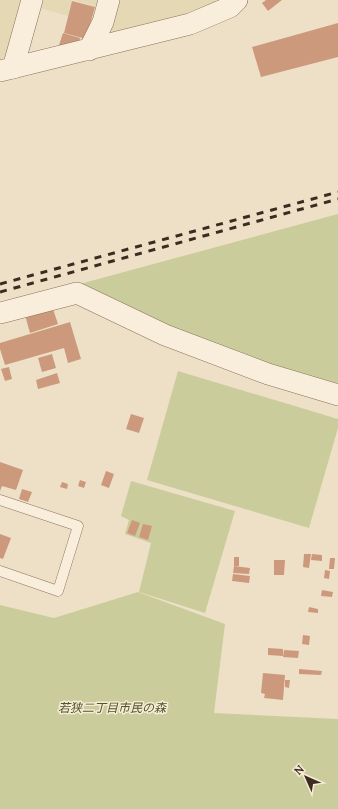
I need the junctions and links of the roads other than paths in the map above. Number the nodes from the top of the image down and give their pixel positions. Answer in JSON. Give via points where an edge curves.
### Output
{"nodes":[{"id":1,"x":32,"y":0,"type":"edge"},
{"id":2,"x":109,"y":0,"type":"edge"},
{"id":3,"x":237,"y":0,"type":"edge"},
{"id":4,"x":89,"y":50,"type":"junction"},
{"id":5,"x":7,"y":69,"type":"edge"},
{"id":6,"x":0,"y":313,"type":"edge"},
{"id":7,"x":338,"y":395,"type":"edge"},
{"id":8,"x":0,"y":500,"type":"edge"},
{"id":9,"x":0,"y":571,"type":"edge"}],
"edges":[{"from":1,"to":5,"type":"street"},
{"from":2,"to":4,"type":"street","via":[[103,22]]},
{"from":3,"to":4,"type":"street","via":[[230,7],[190,24]]},
{"from":4,"to":5,"type":"street"},
{"from":6,"to":7,"type":"street","via":[[76,293],[165,335],[268,374]]},
{"from":8,"to":9,"type":"lane","via":[[78,526],[58,591]]}]}
